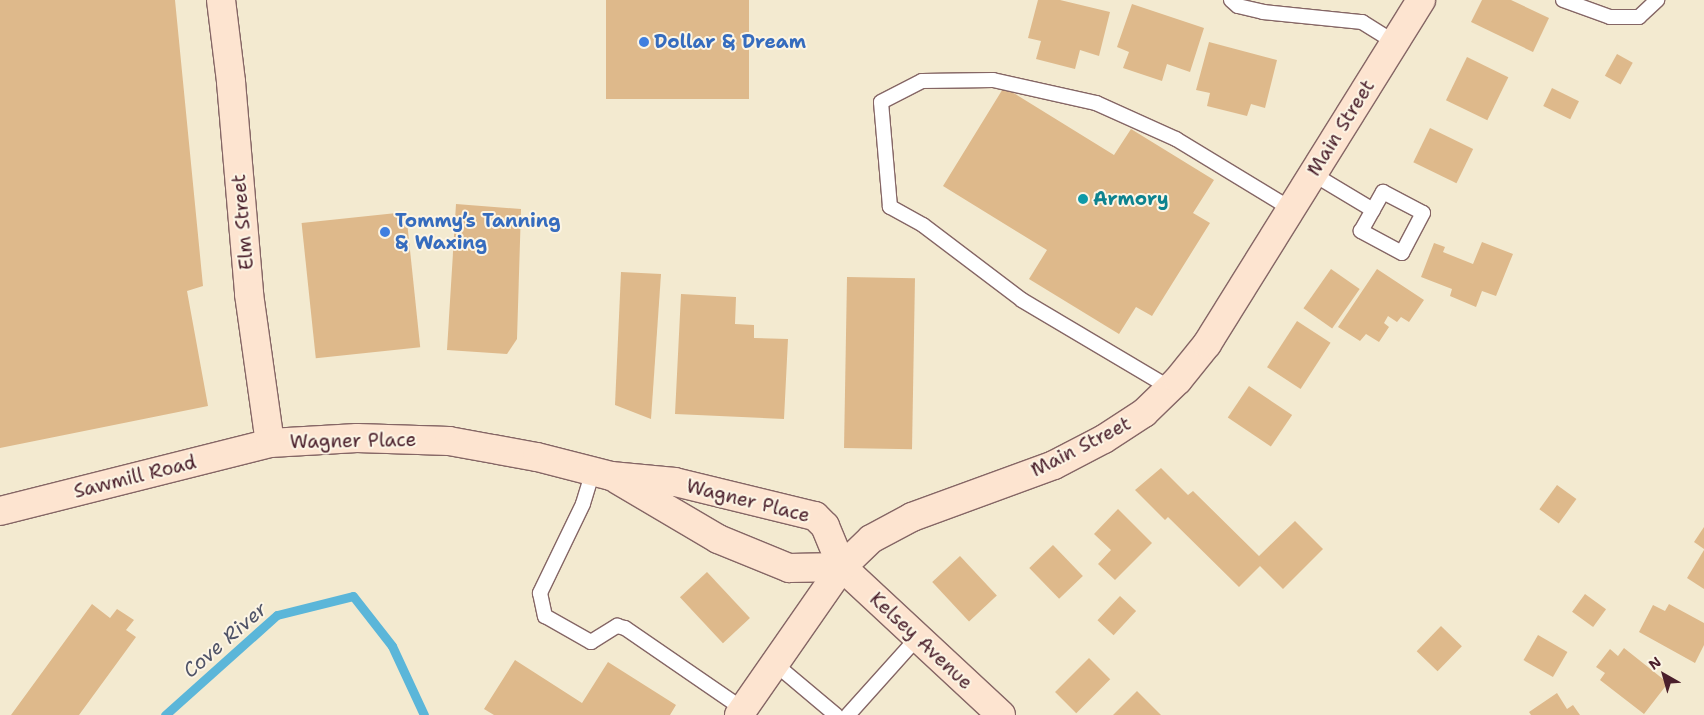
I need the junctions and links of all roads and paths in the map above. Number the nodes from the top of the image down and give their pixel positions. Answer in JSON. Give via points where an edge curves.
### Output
{"nodes":[{"id":1,"x":220,"y":0,"type":"edge"},
{"id":2,"x":1231,"y":0,"type":"edge"},
{"id":3,"x":1421,"y":0,"type":"edge"},
{"id":4,"x":1563,"y":0,"type":"edge"},
{"id":5,"x":1657,"y":0,"type":"edge"},
{"id":6,"x":1394,"y":43,"type":"junction"},
{"id":7,"x":1313,"y":174,"type":"junction"},
{"id":8,"x":1291,"y":209,"type":"junction"},
{"id":9,"x":1373,"y":210,"type":"junction"},
{"id":10,"x":1170,"y":388,"type":"junction"},
{"id":11,"x":270,"y":443,"type":"junction"},
{"id":12,"x":602,"y":474,"type":"junction"},
{"id":13,"x":0,"y":511,"type":"edge"},
{"id":14,"x":842,"y":567,"type":"junction"},
{"id":15,"x":917,"y":638,"type":"junction"},
{"id":16,"x":774,"y":663,"type":"junction"},
{"id":17,"x":741,"y":712,"type":"edge"},
{"id":18,"x":995,"y":713,"type":"edge"},
{"id":19,"x":836,"y":715,"type":"edge"},
{"id":20,"x":848,"y":715,"type":"edge"}],
"edges":[{"from":1,"to":11,"type":"main road","name":"Elm Street","via":[[231,82],[249,294]]},
{"from":2,"to":6,"type":"lane","via":[[1238,6],[1263,12],[1362,22]]},
{"from":3,"to":6,"type":"main road","name":"Main Street"},
{"from":4,"to":5,"type":"lane","via":[[1610,17],[1638,17]]},
{"from":6,"to":7,"type":"main road","name":"Main Street"},
{"from":7,"to":8,"type":"main road","name":"Main Street"},
{"from":7,"to":9,"type":"lane"},
{"from":8,"to":10,"type":"main road","name":"Main Street","via":[[1207,344]]},
{"from":8,"to":10,"type":"lane","via":[[1176,139],[1096,104],[993,80],[922,81],[881,102],[890,207],[923,225],[1022,300]]},
{"from":9,"to":9,"type":"lane","via":[[1383,192],[1423,213],[1402,253],[1361,232]]},
{"from":10,"to":14,"type":"main road","name":"Main Street","via":[[1144,413],[1104,439],[1054,465],[893,526],[871,539]]},
{"from":11,"to":12,"type":"main road","name":"Wagner Place","via":[[357,438],[449,442],[537,457]]},
{"from":11,"to":13,"type":"main road","name":"Sawmill Road"},
{"from":12,"to":14,"type":"main road","name":"Wagner Place","via":[[718,540],[789,568]]},
{"from":12,"to":14,"type":"main road","name":"Wagner Place","via":[[675,482],[805,512],[825,526]]},
{"from":12,"to":17,"type":"lane","via":[[583,504],[540,593],[545,616],[591,642],[617,626],[625,628]]},
{"from":14,"to":15,"type":"main road","name":"Kelsey Avenue"},
{"from":14,"to":16,"type":"main road","name":"Main Street"},
{"from":15,"to":18,"type":"main road","name":"Kelsey Avenue"},
{"from":15,"to":20,"type":"lane"},
{"from":16,"to":17,"type":"main road","name":"Main Street"},
{"from":16,"to":19,"type":"lane"}]}
